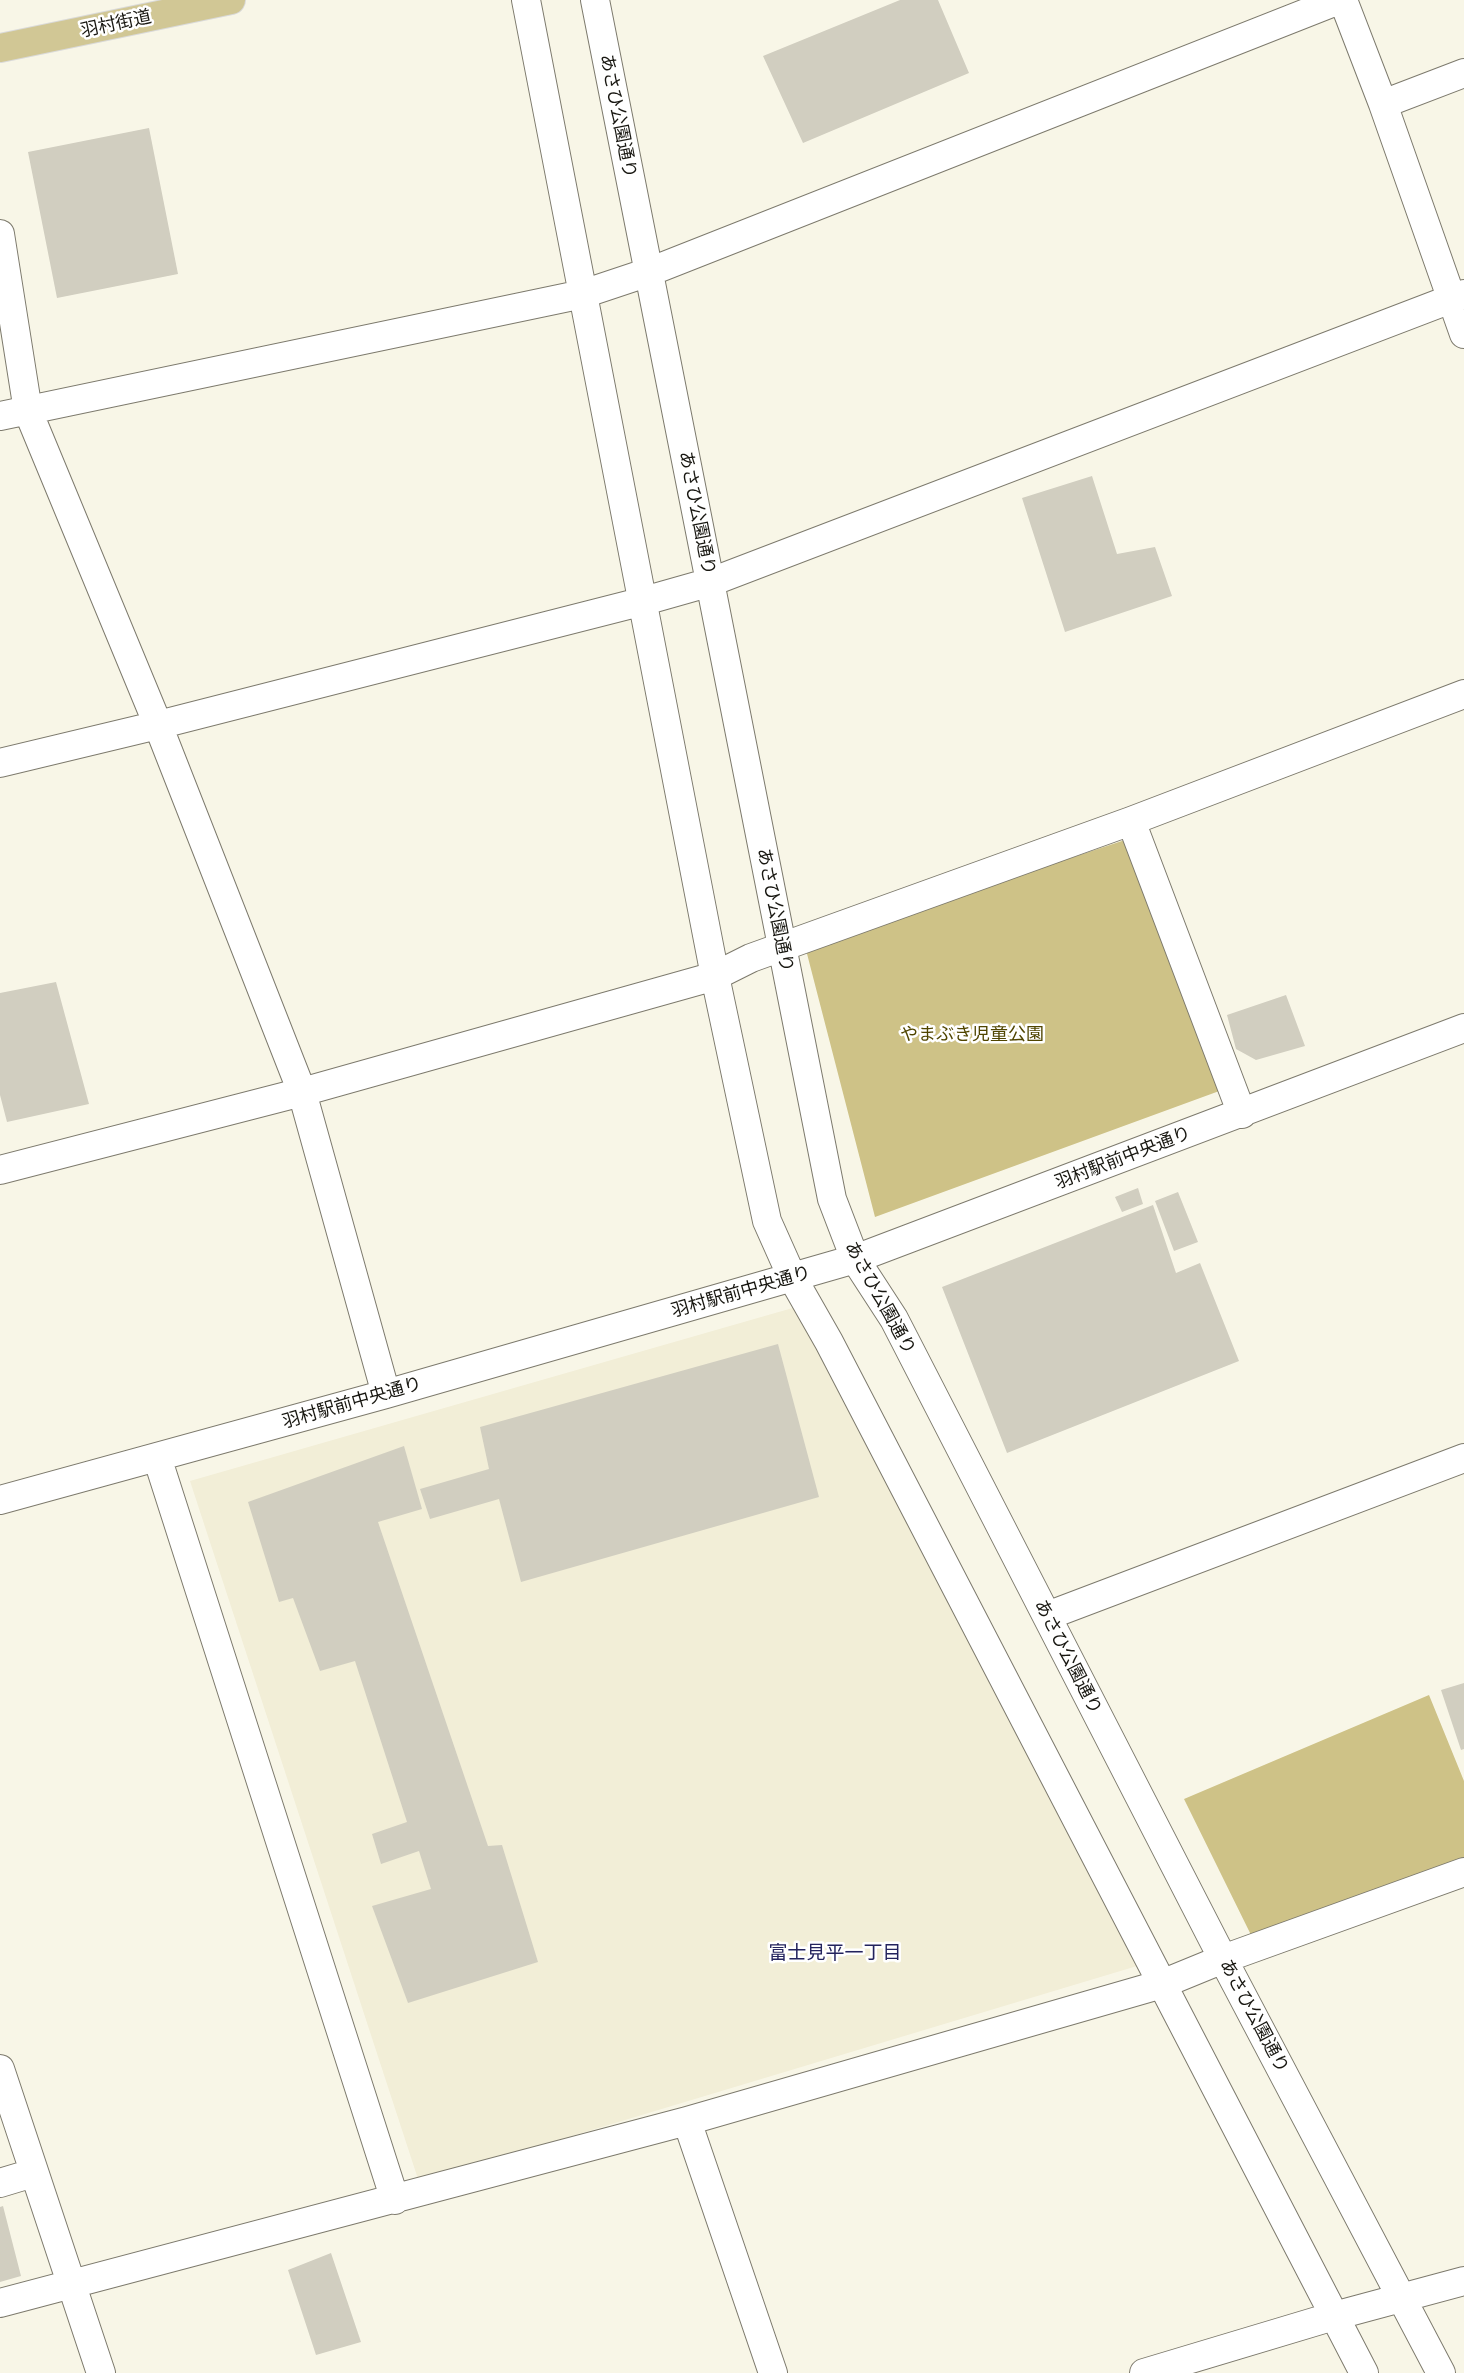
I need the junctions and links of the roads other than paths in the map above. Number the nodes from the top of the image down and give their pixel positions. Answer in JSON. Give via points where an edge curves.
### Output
{"nodes":[{"id":1,"x":231,"y":0,"type":"edge"},
{"id":2,"x":526,"y":0,"type":"edge"},
{"id":3,"x":594,"y":0,"type":"edge"},
{"id":4,"x":1341,"y":0,"type":"edge"},
{"id":5,"x":0,"y":48,"type":"edge"},
{"id":6,"x":1464,"y":73,"type":"edge"},
{"id":7,"x":1384,"y":104,"type":"junction"},
{"id":8,"x":0,"y":234,"type":"edge"},
{"id":9,"x":649,"y":272,"type":"junction"},
{"id":10,"x":582,"y":294,"type":"junction"},
{"id":11,"x":1457,"y":297,"type":"edge"},
{"id":12,"x":1464,"y":334,"type":"edge"},
{"id":13,"x":28,"y":411,"type":"junction"},
{"id":14,"x":0,"y":416,"type":"edge"},
{"id":15,"x":711,"y":582,"type":"junction"},
{"id":16,"x":644,"y":601,"type":"junction"},
{"id":17,"x":1464,"y":694,"type":"edge"},
{"id":18,"x":158,"y":725,"type":"junction"},
{"id":19,"x":0,"y":763,"type":"edge"},
{"id":20,"x":1131,"y":821,"type":"junction"},
{"id":21,"x":782,"y":947,"type":"junction"},
{"id":22,"x":715,"y":976,"type":"junction"},
{"id":23,"x":1464,"y":1028,"type":"edge"},
{"id":24,"x":302,"y":1092,"type":"junction"},
{"id":25,"x":1242,"y":1114,"type":"junction"},
{"id":26,"x":0,"y":1170,"type":"edge"},
{"id":27,"x":855,"y":1260,"type":"junction"},
{"id":28,"x":792,"y":1277,"type":"junction"},
{"id":29,"x":386,"y":1394,"type":"junction"},
{"id":30,"x":157,"y":1457,"type":"junction"},
{"id":31,"x":1464,"y":1458,"type":"edge"},
{"id":32,"x":0,"y":1500,"type":"edge"},
{"id":33,"x":1047,"y":1616,"type":"junction"},
{"id":34,"x":1464,"y":1872,"type":"edge"},
{"id":35,"x":1223,"y":1958,"type":"junction"},
{"id":36,"x":1162,"y":1984,"type":"junction"},
{"id":37,"x":0,"y":2069,"type":"edge"},
{"id":38,"x":686,"y":2121,"type":"junction"},
{"id":39,"x":33,"y":2173,"type":"junction"},
{"id":40,"x":0,"y":2183,"type":"edge"},
{"id":41,"x":395,"y":2200,"type":"junction"},
{"id":42,"x":1464,"y":2281,"type":"edge"},
{"id":43,"x":71,"y":2283,"type":"junction"},
{"id":44,"x":1403,"y":2298,"type":"junction"},
{"id":45,"x":0,"y":2304,"type":"edge"},
{"id":46,"x":1334,"y":2316,"type":"junction"},
{"id":47,"x":101,"y":2373,"type":"edge"},
{"id":48,"x":773,"y":2373,"type":"edge"},
{"id":49,"x":1144,"y":2373,"type":"edge"},
{"id":50,"x":1364,"y":2373,"type":"edge"},
{"id":51,"x":1441,"y":2373,"type":"edge"}],
"edges":[{"from":1,"to":5,"type":"main road","name":"羽村街道"},
{"from":2,"to":10,"type":"street"},
{"from":3,"to":9,"type":"street","name":"あさひ公園通り"},
{"from":4,"to":7,"type":"street"},
{"from":4,"to":9,"type":"street"},
{"from":6,"to":7,"type":"street"},
{"from":7,"to":11,"type":"street"},
{"from":8,"to":13,"type":"street"},
{"from":9,"to":10,"type":"street"},
{"from":9,"to":15,"type":"street","name":"あさひ公園通り"},
{"from":10,"to":13,"type":"street"},
{"from":10,"to":16,"type":"street"},
{"from":11,"to":12,"type":"street"},
{"from":11,"to":15,"type":"street"},
{"from":13,"to":14,"type":"street"},
{"from":13,"to":18,"type":"street"},
{"from":15,"to":16,"type":"street"},
{"from":15,"to":21,"type":"street","name":"あさひ公園通り"},
{"from":16,"to":18,"type":"street"},
{"from":16,"to":22,"type":"street"},
{"from":17,"to":20,"type":"street"},
{"from":18,"to":19,"type":"street"},
{"from":18,"to":24,"type":"street"},
{"from":20,"to":21,"type":"street"},
{"from":20,"to":25,"type":"street"},
{"from":21,"to":22,"type":"street"},
{"from":21,"to":27,"type":"street","name":"あさひ公園通り","via":[[832,1199]]},
{"from":22,"to":24,"type":"street"},
{"from":22,"to":28,"type":"street","via":[[767,1221]]},
{"from":23,"to":25,"type":"street","name":"羽村駅前中央通り"},
{"from":24,"to":26,"type":"street"},
{"from":24,"to":29,"type":"street"},
{"from":25,"to":27,"type":"street","name":"羽村駅前中央通り"},
{"from":27,"to":28,"type":"street","name":"羽村駅前中央通り"},
{"from":27,"to":33,"type":"street","name":"あさひ公園通り","via":[[894,1319]]},
{"from":28,"to":29,"type":"street","name":"羽村駅前中央通り"},
{"from":28,"to":36,"type":"street","via":[[829,1342]]},
{"from":29,"to":30,"type":"street","name":"羽村駅前中央通り"},
{"from":30,"to":32,"type":"street","name":"羽村駅前中央通り"},
{"from":30,"to":41,"type":"street"},
{"from":31,"to":33,"type":"street"},
{"from":33,"to":35,"type":"street","name":"あさひ公園通り"},
{"from":34,"to":35,"type":"street"},
{"from":35,"to":36,"type":"street"},
{"from":35,"to":44,"type":"street","name":"あさひ公園通り"},
{"from":36,"to":38,"type":"street"},
{"from":36,"to":46,"type":"street"},
{"from":37,"to":39,"type":"street"},
{"from":38,"to":41,"type":"street"},
{"from":38,"to":48,"type":"street"},
{"from":39,"to":40,"type":"street"},
{"from":39,"to":43,"type":"street"},
{"from":41,"to":43,"type":"street"},
{"from":42,"to":44,"type":"street"},
{"from":43,"to":45,"type":"street"},
{"from":43,"to":47,"type":"street"},
{"from":44,"to":46,"type":"street"},
{"from":44,"to":51,"type":"street","name":"あさひ公園通り"},
{"from":46,"to":49,"type":"street"},
{"from":46,"to":50,"type":"street"}]}
